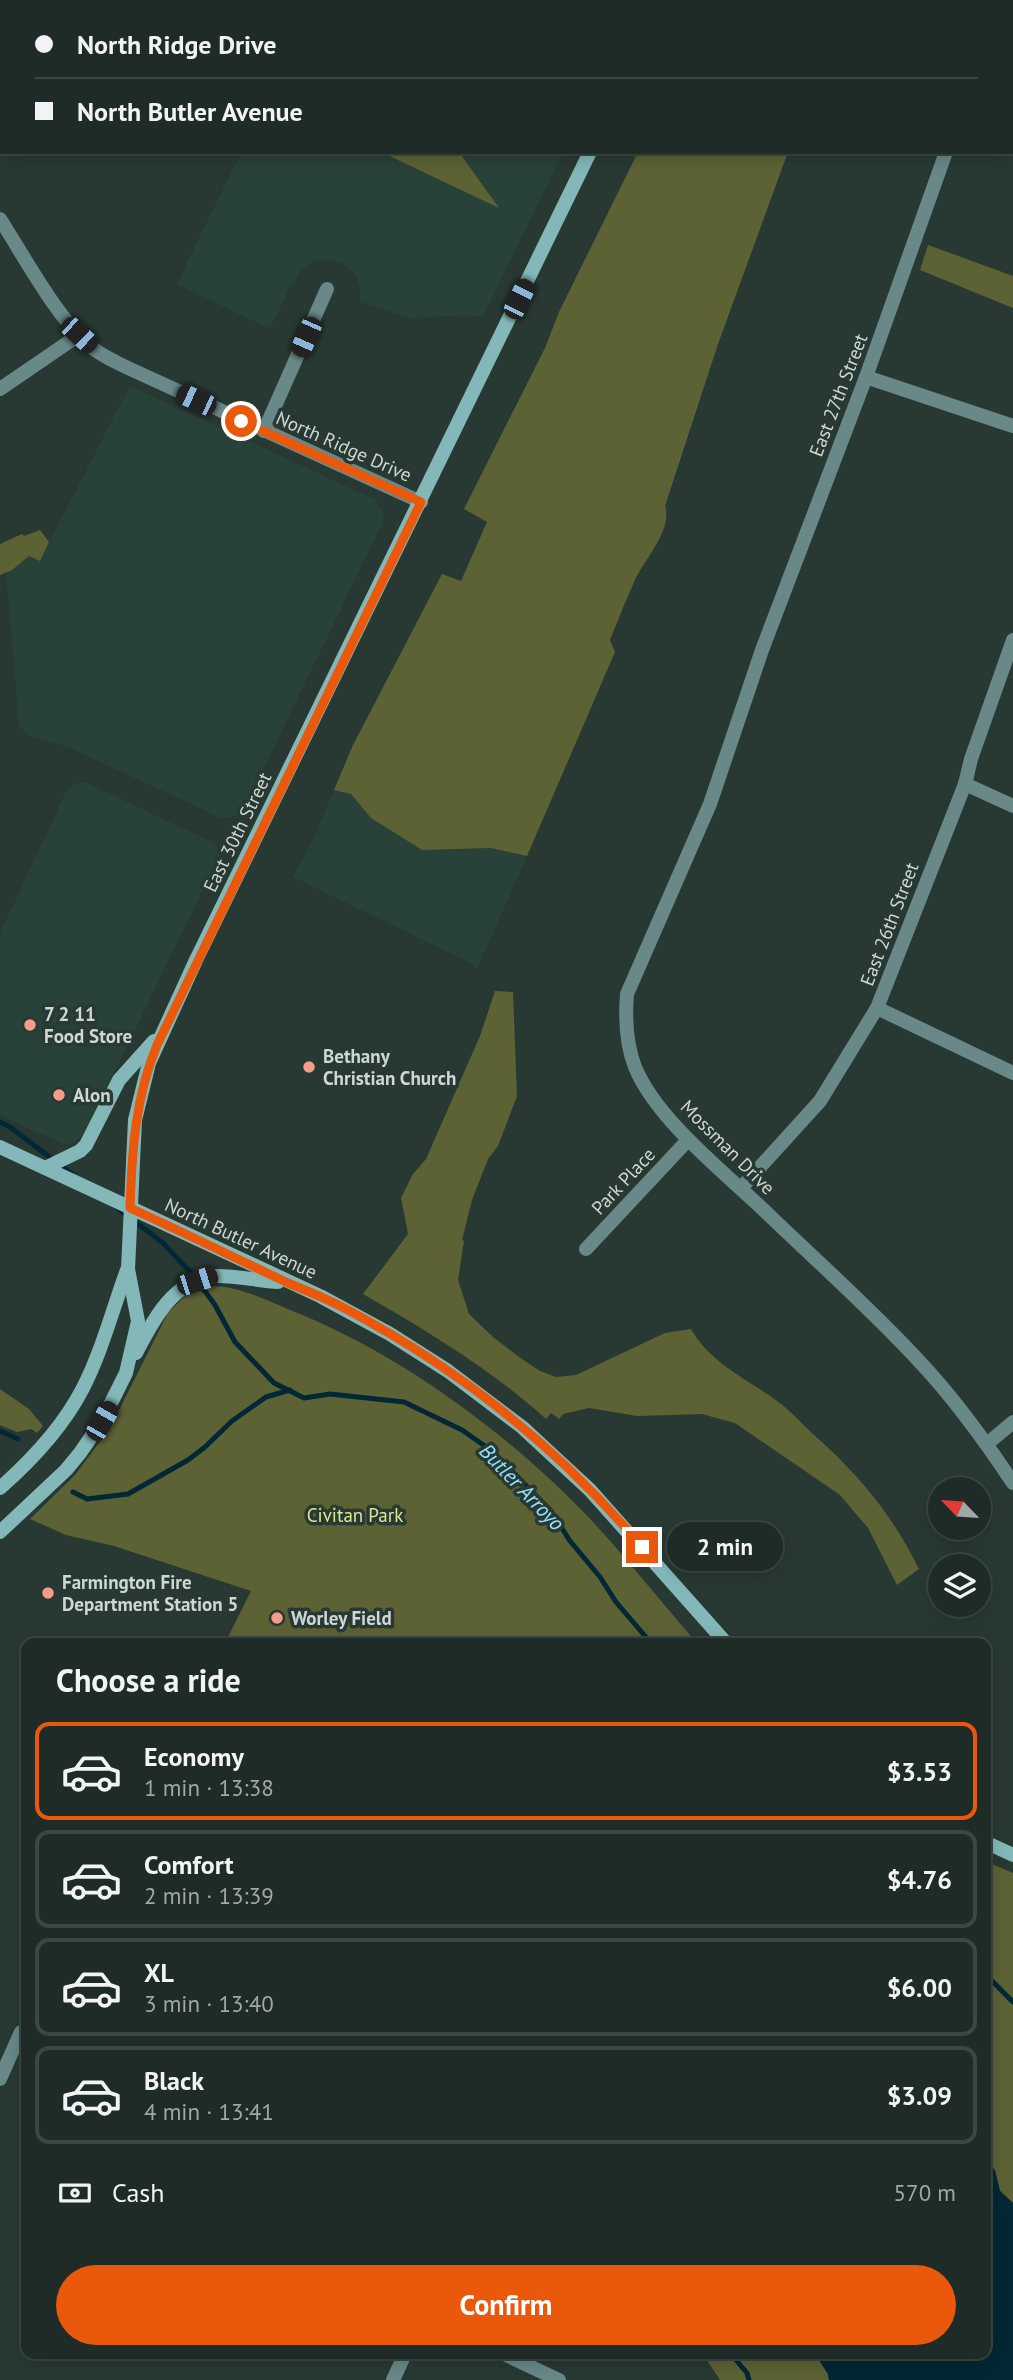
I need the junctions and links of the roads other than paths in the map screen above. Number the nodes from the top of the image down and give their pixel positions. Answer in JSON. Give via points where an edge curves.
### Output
{"nodes":[{"id":1,"x":589,"y":154,"type":"edge"},
{"id":2,"x":945,"y":154,"type":"edge"},
{"id":3,"x":0,"y":219,"type":"edge"},
{"id":4,"x":327,"y":289,"type":"dead end"},
{"id":5,"x":79,"y":335,"type":"junction"},
{"id":6,"x":866,"y":377,"type":"junction"},
{"id":7,"x":0,"y":389,"type":"edge"},
{"id":8,"x":1013,"y":426,"type":"edge"},
{"id":9,"x":264,"y":431,"type":"junction"},
{"id":10,"x":421,"y":502,"type":"junction"},
{"id":11,"x":1013,"y":640,"type":"edge"},
{"id":12,"x":762,"y":650,"type":"joint"},
{"id":13,"x":965,"y":784,"type":"junction"},
{"id":14,"x":1013,"y":806,"type":"edge"},
{"id":15,"x":877,"y":1008,"type":"junction"},
{"id":16,"x":162,"y":1032,"type":"junction"},
{"id":17,"x":1013,"y":1073,"type":"edge"},
{"id":18,"x":688,"y":1140,"type":"junction"},
{"id":19,"x":0,"y":1146,"type":"edge"},
{"id":20,"x":45,"y":1168,"type":"junction"},
{"id":21,"x":741,"y":1188,"type":"junction"},
{"id":22,"x":130,"y":1208,"type":"junction"},
{"id":23,"x":586,"y":1249,"type":"dead end"},
{"id":24,"x":128,"y":1269,"type":"junction"},
{"id":25,"x":290,"y":1284,"type":"junction"},
{"id":26,"x":126,"y":1373,"type":"junction"},
{"id":27,"x":1013,"y":1422,"type":"edge"},
{"id":28,"x":987,"y":1444,"type":"junction"},
{"id":29,"x":1013,"y":1483,"type":"edge"},
{"id":30,"x":0,"y":1488,"type":"edge"},
{"id":31,"x":0,"y":1532,"type":"edge"},
{"id":32,"x":722,"y":1638,"type":"edge"},
{"id":33,"x":991,"y":1845,"type":"edge"},
{"id":34,"x":1013,"y":1855,"type":"edge"},
{"id":35,"x":21,"y":2032,"type":"dead end"},
{"id":36,"x":0,"y":2079,"type":"edge"},
{"id":37,"x":403,"y":2359,"type":"edge"},
{"id":38,"x":515,"y":2359,"type":"edge"},
{"id":39,"x":396,"y":2379,"type":"edge"},
{"id":40,"x":559,"y":2380,"type":"edge"}],
"edges":[{"from":1,"to":10,"type":"main road","name":"East 30th Street"},
{"from":2,"to":6,"type":"street","name":"East 27th Street"},
{"from":3,"to":5,"type":"street","name":"North Ridge Drive"},
{"from":4,"to":9,"type":"street"},
{"from":5,"to":7,"type":"street"},
{"from":5,"to":9,"type":"street","name":"North Ridge Drive","via":[[128,368]]},
{"from":6,"to":8,"type":"street"},
{"from":6,"to":12,"type":"street","name":"East 27th Street"},
{"from":9,"to":10,"type":"street","name":"North Ridge Drive"},
{"from":10,"to":16,"type":"main road","name":"East 30th Street"},
{"from":11,"to":13,"type":"street","name":"East 26th Street"},
{"from":12,"to":18,"type":"street","name":"Mossman Drive","via":[[710,804],[627,994],[625,1022],[635,1068]]},
{"from":13,"to":14,"type":"street"},
{"from":13,"to":15,"type":"street","name":"East 26th Street"},
{"from":15,"to":17,"type":"street"},
{"from":15,"to":21,"type":"street","name":"East 26th Street","via":[[820,1101]]},
{"from":16,"to":20,"type":"main road","via":[[119,1080],[86,1145]]},
{"from":16,"to":22,"type":"main road","name":"East 30th Street","via":[[137,1110]]},
{"from":18,"to":21,"type":"street","name":"Mossman Drive"},
{"from":18,"to":23,"type":"street","name":"Park Place"},
{"from":19,"to":20,"type":"main road","name":"North Butler Avenue"},
{"from":20,"to":22,"type":"main road","name":"North Butler Avenue"},
{"from":21,"to":28,"type":"street","name":"Mossman Drive","via":[[919,1361]]},
{"from":22,"to":24,"type":"main road","name":"East 30th Street"},
{"from":22,"to":25,"type":"main road","name":"North Butler Avenue"},
{"from":24,"to":26,"type":"main road","name":"East 30th Street","via":[[138,1321]]},
{"from":24,"to":30,"type":"main road","via":[[75,1403],[41,1450]]},
{"from":25,"to":26,"type":"main road","via":[[213,1276],[197,1281],[167,1303]]},
{"from":25,"to":32,"type":"main road","name":"North Butler Avenue","via":[[417,1350],[522,1427],[590,1490]]},
{"from":26,"to":31,"type":"main road","name":"East 30th Street","via":[[80,1453]]},
{"from":27,"to":28,"type":"street"},
{"from":28,"to":29,"type":"street","name":"Mossman Drive"},
{"from":33,"to":34,"type":"main road"},
{"from":35,"to":36,"type":"street"},
{"from":37,"to":39,"type":"street"},
{"from":38,"to":40,"type":"street"}]}
